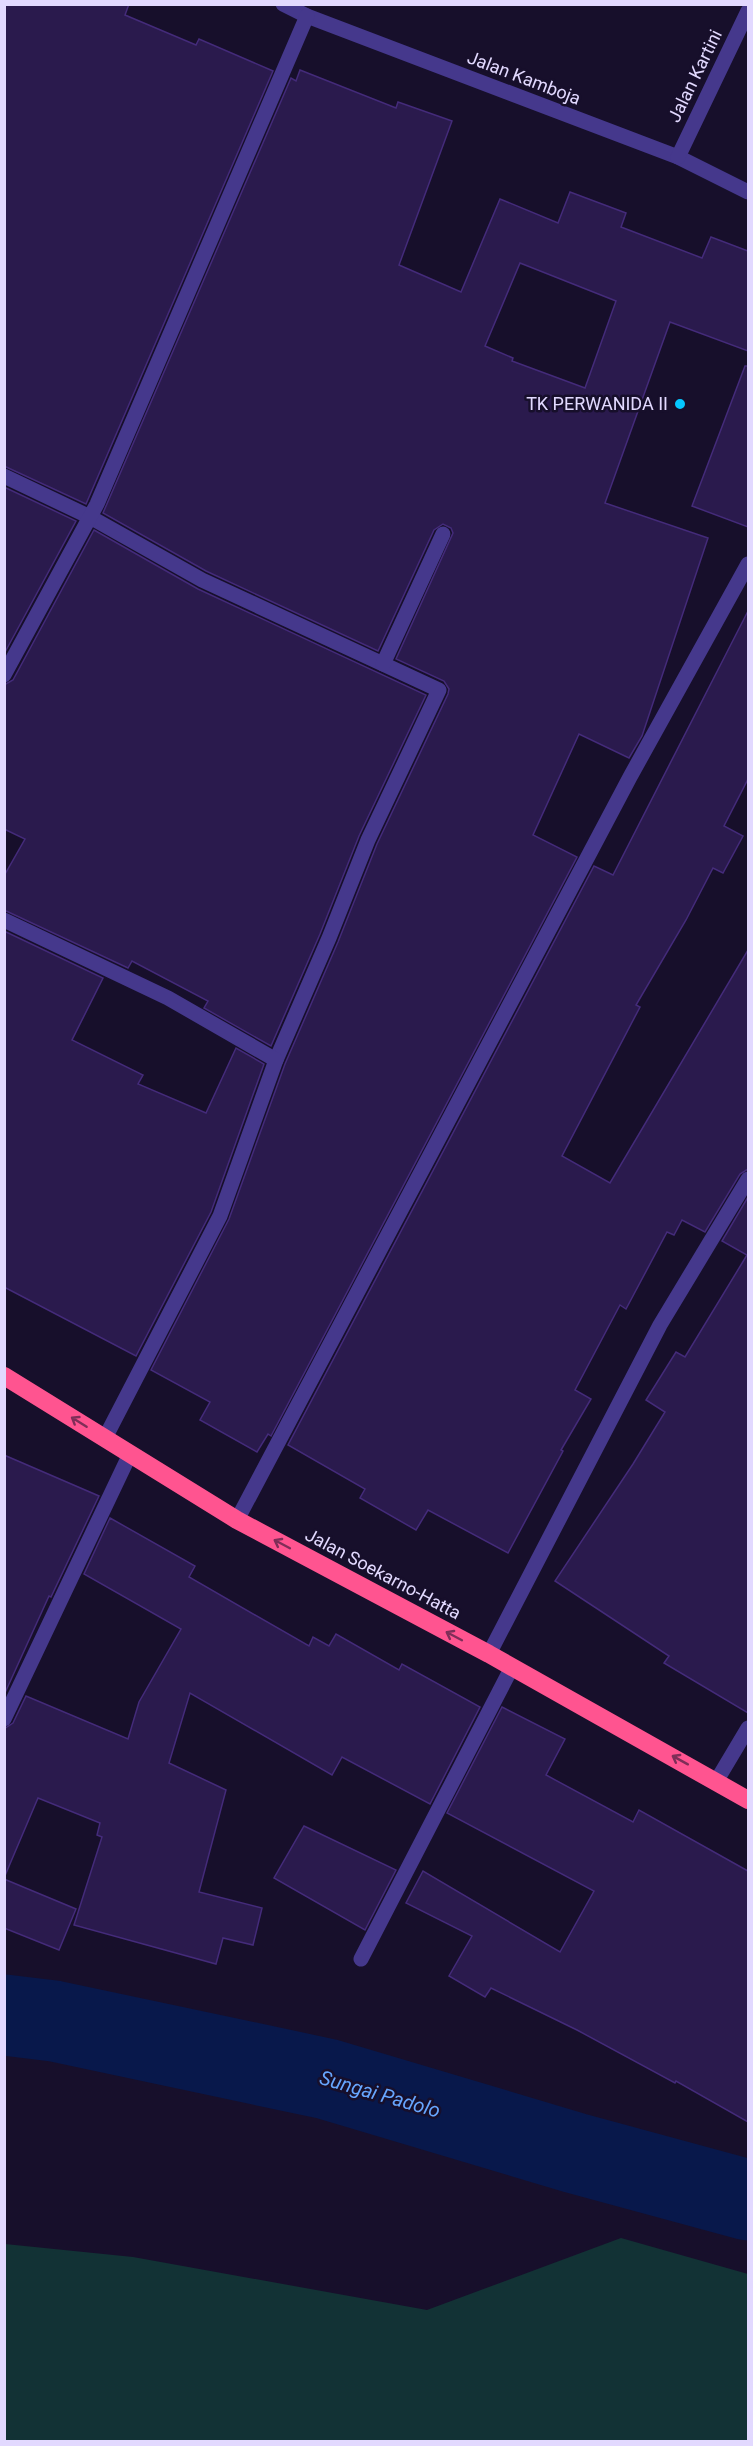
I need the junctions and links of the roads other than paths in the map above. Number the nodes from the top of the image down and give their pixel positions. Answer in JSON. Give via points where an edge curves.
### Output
{"nodes":[{"id":1,"x":283,"y":4,"type":"edge"},
{"id":2,"x":748,"y":11,"type":"edge"},
{"id":3,"x":307,"y":16,"type":"junction"},
{"id":4,"x":678,"y":157,"type":"junction"},
{"id":5,"x":748,"y":192,"type":"edge"},
{"id":6,"x":4,"y":476,"type":"edge"},
{"id":7,"x":90,"y":516,"type":"junction"},
{"id":8,"x":443,"y":534,"type":"dead end"},
{"id":9,"x":748,"y":564,"type":"edge"},
{"id":10,"x":383,"y":664,"type":"junction"},
{"id":11,"x":4,"y":675,"type":"edge"},
{"id":12,"x":4,"y":920,"type":"edge"},
{"id":13,"x":276,"y":1060,"type":"junction"},
{"id":14,"x":748,"y":1179,"type":"edge"},
{"id":15,"x":4,"y":1376,"type":"edge"},
{"id":16,"x":105,"y":1438,"type":"junction"},
{"id":17,"x":130,"y":1454,"type":"junction"},
{"id":18,"x":237,"y":1521,"type":"junction"},
{"id":19,"x":489,"y":1654,"type":"junction"},
{"id":20,"x":512,"y":1667,"type":"junction"},
{"id":21,"x":4,"y":1719,"type":"edge"},
{"id":22,"x":748,"y":1728,"type":"edge"},
{"id":23,"x":717,"y":1780,"type":"junction"},
{"id":24,"x":748,"y":1800,"type":"edge"},
{"id":25,"x":361,"y":1959,"type":"dead end"}],
"edges":[{"from":1,"to":3,"type":"street","name":"Jalan Kamboja"},
{"from":2,"to":4,"type":"street","name":"Jalan Kartini"},
{"from":3,"to":4,"type":"street","name":"Jalan Kamboja"},
{"from":3,"to":7,"type":"street"},
{"from":4,"to":5,"type":"street","name":"Jalan Kamboja"},
{"from":6,"to":7,"type":"street"},
{"from":7,"to":10,"type":"street","via":[[202,580]]},
{"from":7,"to":11,"type":"street"},
{"from":8,"to":10,"type":"street"},
{"from":9,"to":18,"type":"street","via":[[630,777]]},
{"from":10,"to":13,"type":"street","via":[[439,690],[368,840]]},
{"from":12,"to":13,"type":"street","via":[[168,998]]},
{"from":13,"to":16,"type":"street","via":[[220,1216]]},
{"from":14,"to":19,"type":"street","via":[[660,1325]]},
{"from":16,"to":15,"type":"highway","name":"Jalan Soekarno-Hatta","one_way":true},
{"from":16,"to":17,"type":"highway","name":"Jalan Soekarno-Hatta"},
{"from":17,"to":18,"type":"highway","name":"Jalan Soekarno-Hatta"},
{"from":17,"to":21,"type":"street"},
{"from":19,"to":18,"type":"highway","name":"Jalan Soekarno-Hatta","one_way":true},
{"from":19,"to":20,"type":"highway","name":"Jalan Soekarno-Hatta"},
{"from":23,"to":20,"type":"highway","name":"Jalan Soekarno-Hatta","one_way":true},
{"from":20,"to":25,"type":"street"},
{"from":22,"to":23,"type":"street"},
{"from":23,"to":24,"type":"highway","name":"Jalan Soekarno-Hatta"}]}
